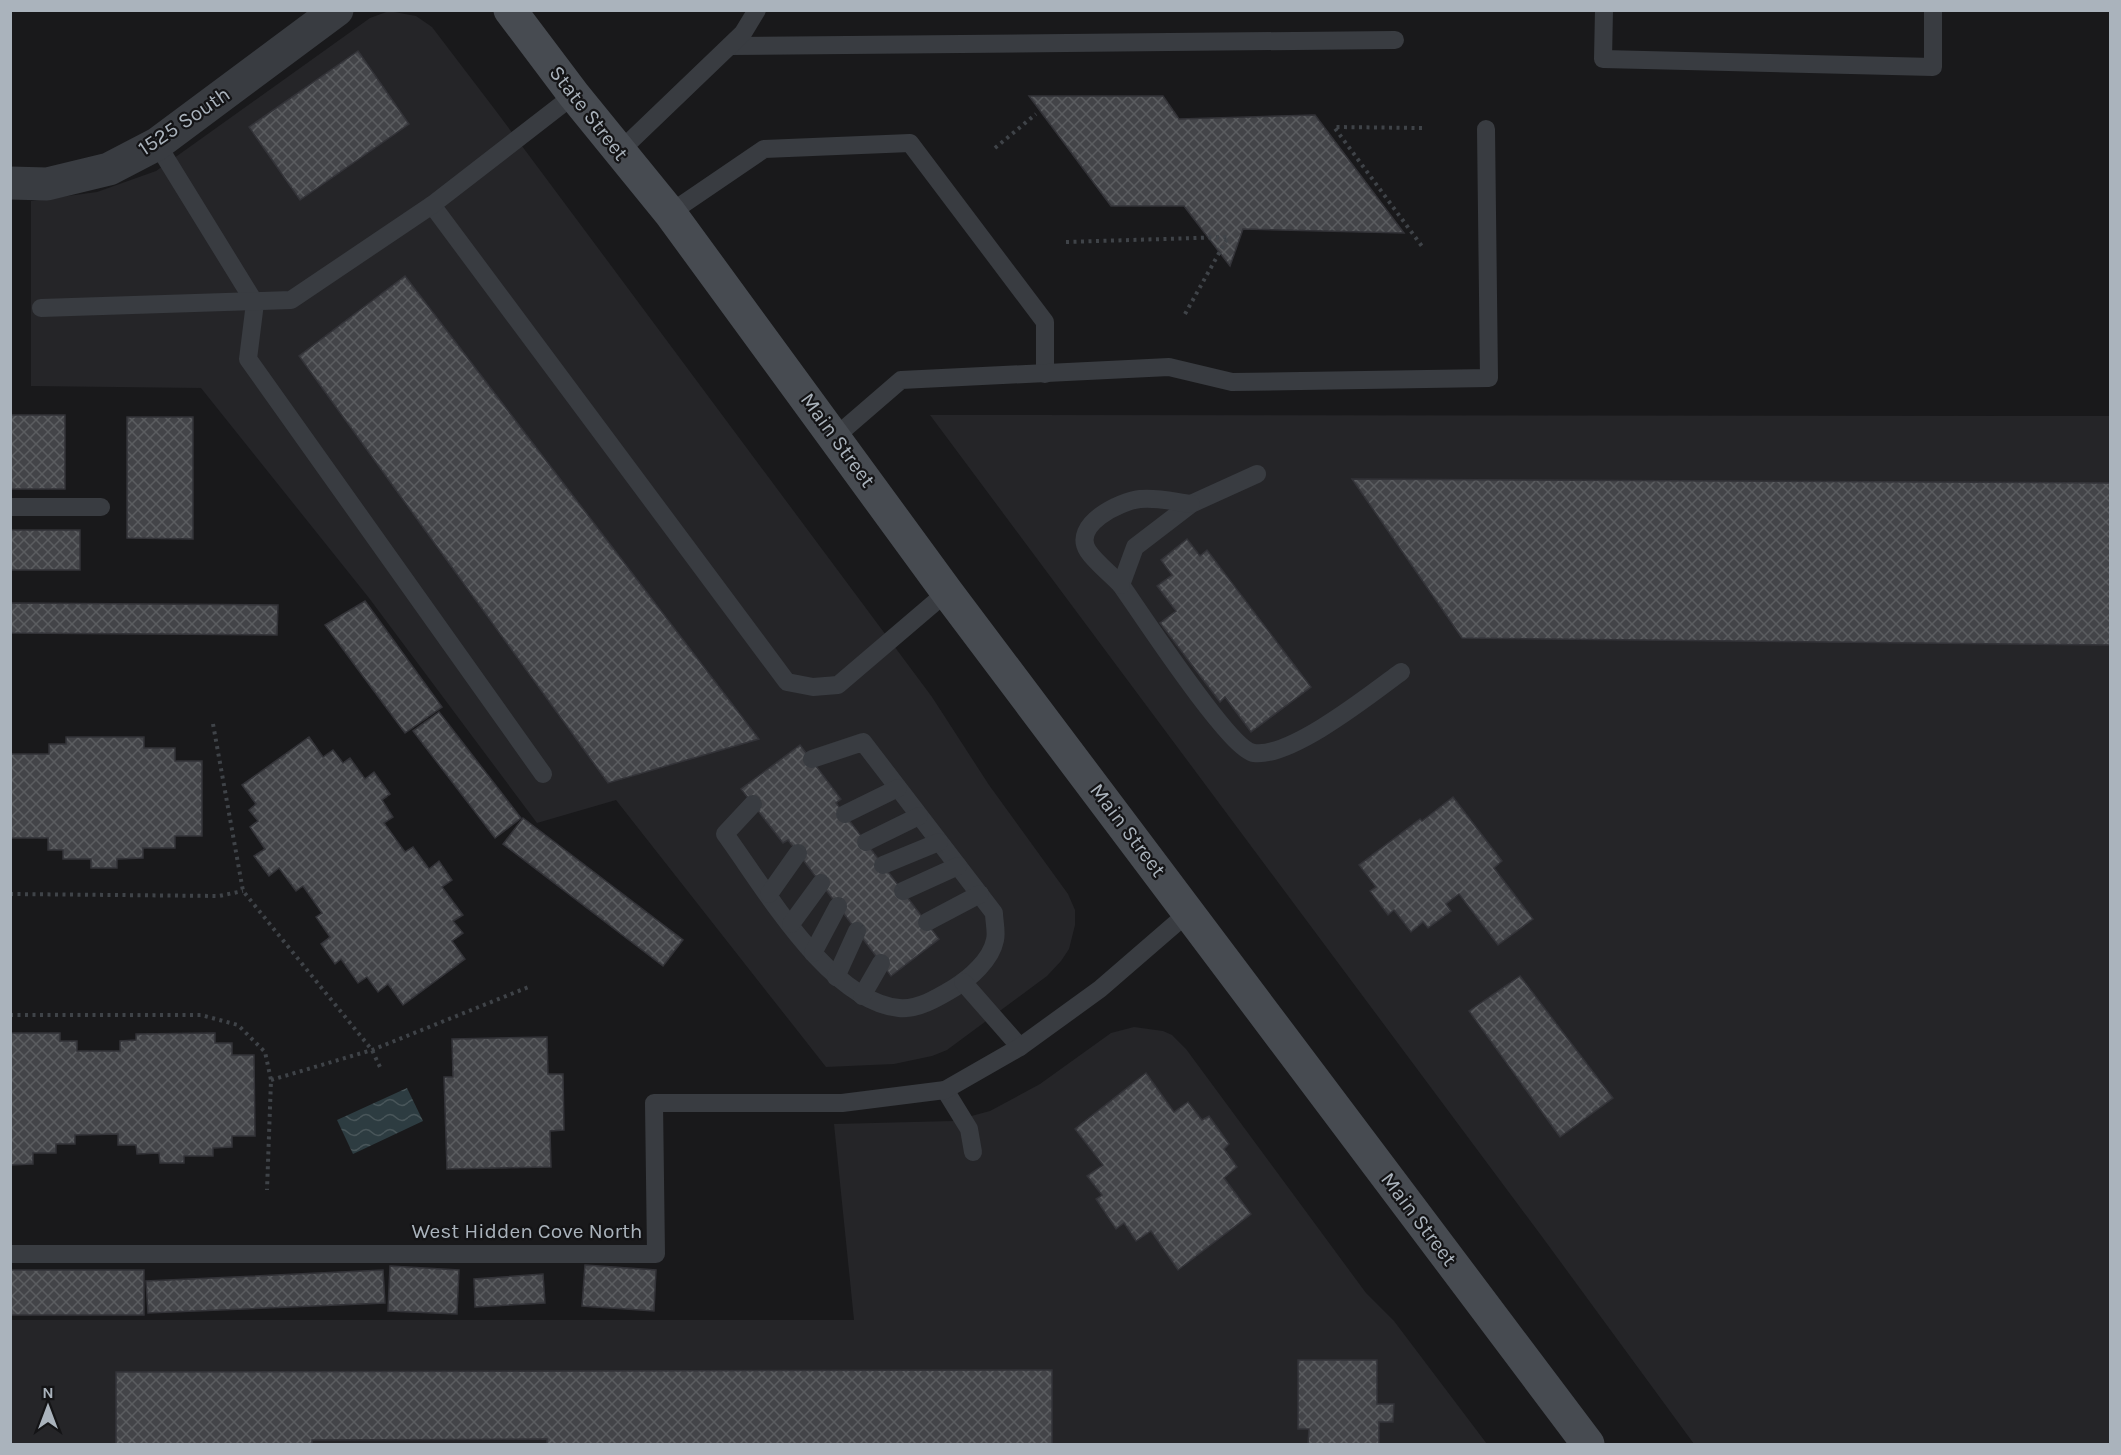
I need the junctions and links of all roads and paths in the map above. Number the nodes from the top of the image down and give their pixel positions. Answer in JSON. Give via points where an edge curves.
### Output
{"nodes":[{"id":1,"x":338,"y":10,"type":"edge"},
{"id":2,"x":510,"y":10,"type":"edge"},
{"id":3,"x":757,"y":10,"type":"edge"},
{"id":4,"x":1604,"y":10,"type":"edge"},
{"id":5,"x":1933,"y":10,"type":"edge"},
{"id":6,"x":1395,"y":40,"type":"dead end"},
{"id":7,"x":730,"y":46,"type":"junction"},
{"id":8,"x":574,"y":95,"type":"junction"},
{"id":9,"x":1036,"y":114,"type":"dead end"},
{"id":10,"x":1422,"y":128,"type":"dead end"},
{"id":11,"x":1486,"y":129,"type":"dead end"},
{"id":12,"x":157,"y":144,"type":"junction"},
{"id":13,"x":994,"y":148,"type":"dead end"},
{"id":14,"x":620,"y":152,"type":"junction"},
{"id":15,"x":10,"y":183,"type":"edge"},
{"id":16,"x":432,"y":205,"type":"junction"},
{"id":17,"x":670,"y":213,"type":"junction"},
{"id":18,"x":1066,"y":242,"type":"dead end"},
{"id":19,"x":1424,"y":249,"type":"dead end"},
{"id":20,"x":255,"y":303,"type":"junction"},
{"id":21,"x":41,"y":308,"type":"dead end"},
{"id":22,"x":1185,"y":314,"type":"dead end"},
{"id":23,"x":1045,"y":374,"type":"junction"},
{"id":24,"x":835,"y":437,"type":"junction"},
{"id":25,"x":1257,"y":474,"type":"dead end"},
{"id":26,"x":1191,"y":504,"type":"junction"},
{"id":27,"x":10,"y":507,"type":"edge"},
{"id":28,"x":101,"y":507,"type":"dead end"},
{"id":29,"x":1121,"y":585,"type":"junction"},
{"id":30,"x":947,"y":592,"type":"junction"},
{"id":31,"x":1401,"y":672,"type":"dead end"},
{"id":32,"x":213,"y":724,"type":"dead end"},
{"id":33,"x":812,"y":759,"type":"dead end"},
{"id":34,"x":543,"y":774,"type":"dead end"},
{"id":35,"x":898,"y":788,"type":"junction"},
{"id":36,"x":753,"y":804,"type":"dead end"},
{"id":37,"x":845,"y":814,"type":"dead end"},
{"id":38,"x":919,"y":816,"type":"junction"},
{"id":39,"x":866,"y":842,"type":"dead end"},
{"id":40,"x":939,"y":842,"type":"junction"},
{"id":41,"x":798,"y":853,"type":"dead end"},
{"id":42,"x":883,"y":865,"type":"dead end"},
{"id":43,"x":958,"y":866,"type":"junction"},
{"id":44,"x":821,"y":883,"type":"dead end"},
{"id":45,"x":243,"y":891,"type":"junction"},
{"id":46,"x":903,"y":891,"type":"dead end"},
{"id":47,"x":10,"y":894,"type":"edge"},
{"id":48,"x":769,"y":894,"type":"junction"},
{"id":49,"x":980,"y":894,"type":"junction"},
{"id":50,"x":838,"y":906,"type":"dead end"},
{"id":51,"x":1190,"y":912,"type":"junction"},
{"id":52,"x":927,"y":922,"type":"dead end"},
{"id":53,"x":791,"y":924,"type":"junction"},
{"id":54,"x":857,"y":931,"type":"dead end"},
{"id":55,"x":813,"y":953,"type":"junction"},
{"id":56,"x":881,"y":963,"type":"dead end"},
{"id":57,"x":836,"y":977,"type":"junction"},
{"id":58,"x":963,"y":982,"type":"junction"},
{"id":59,"x":531,"y":986,"type":"dead end"},
{"id":60,"x":862,"y":996,"type":"junction"},
{"id":61,"x":10,"y":1015,"type":"edge"},
{"id":62,"x":1020,"y":1047,"type":"junction"},
{"id":63,"x":372,"y":1050,"type":"junction"},
{"id":64,"x":380,"y":1067,"type":"dead end"},
{"id":65,"x":271,"y":1080,"type":"junction"},
{"id":66,"x":945,"y":1090,"type":"junction"},
{"id":67,"x":974,"y":1152,"type":"dead end"},
{"id":68,"x":267,"y":1190,"type":"dead end"},
{"id":69,"x":10,"y":1254,"type":"edge"},
{"id":70,"x":1588,"y":1444,"type":"edge"}],
"edges":[{"from":1,"to":12,"type":"street","name":"1525 South"},
{"from":2,"to":8,"type":"main road","name":"State Street"},
{"from":3,"to":7,"type":"lane"},
{"from":4,"to":5,"type":"lane","via":[[1603,59],[1933,67]]},
{"from":6,"to":7,"type":"lane"},
{"from":7,"to":14,"type":"lane"},
{"from":8,"to":14,"type":"main road","name":"State Street"},
{"from":8,"to":16,"type":"lane"},
{"from":9,"to":13,"type":"path"},
{"from":10,"to":19,"type":"path","via":[[1334,127]]},
{"from":11,"to":23,"type":"lane","via":[[1490,378],[1232,382],[1169,368]]},
{"from":12,"to":15,"type":"street","name":"1525 South","via":[[109,168],[46,183]]},
{"from":12,"to":20,"type":"lane"},
{"from":14,"to":17,"type":"main road","name":"State Street"},
{"from":16,"to":20,"type":"lane","via":[[291,300]]},
{"from":16,"to":30,"type":"lane","via":[[787,682],[813,687],[838,685]]},
{"from":17,"to":23,"type":"lane","via":[[764,149],[910,143],[1045,322]]},
{"from":17,"to":24,"type":"main road","name":"Main Street"},
{"from":18,"to":22,"type":"path","via":[[1228,237]]},
{"from":20,"to":21,"type":"lane"},
{"from":20,"to":34,"type":"lane","via":[[248,359]]},
{"from":23,"to":24,"type":"lane","via":[[901,380]]},
{"from":24,"to":30,"type":"main road","name":"Main Street"},
{"from":25,"to":26,"type":"lane"},
{"from":26,"to":29,"type":"lane","via":[[1135,547]]},
{"from":26,"to":29,"type":"lane","via":[[1139,499],[1108,509],[1092,523],[1086,536],[1087,550]]},
{"from":27,"to":28,"type":"lane"},
{"from":29,"to":31,"type":"lane","via":[[1217,720],[1242,748],[1253,753],[1284,748],[1300,740]]},
{"from":30,"to":51,"type":"main road","name":"Main Street"},
{"from":32,"to":45,"type":"path"},
{"from":33,"to":35,"type":"lane","via":[[863,742]]},
{"from":35,"to":37,"type":"lane"},
{"from":35,"to":38,"type":"lane"},
{"from":36,"to":48,"type":"lane","via":[[725,834]]},
{"from":38,"to":39,"type":"lane"},
{"from":38,"to":40,"type":"lane"},
{"from":40,"to":42,"type":"lane"},
{"from":40,"to":43,"type":"lane"},
{"from":41,"to":48,"type":"lane"},
{"from":43,"to":46,"type":"lane"},
{"from":43,"to":49,"type":"lane"},
{"from":44,"to":53,"type":"lane"},
{"from":45,"to":47,"type":"path","via":[[219,896]]},
{"from":45,"to":63,"type":"path"},
{"from":48,"to":53,"type":"lane"},
{"from":49,"to":52,"type":"lane"},
{"from":49,"to":58,"type":"lane","via":[[994,913],[995,940],[986,960]]},
{"from":50,"to":55,"type":"lane"},
{"from":51,"to":62,"type":"lane","name":"West Hidden Cove North","via":[[1100,989]]},
{"from":51,"to":70,"type":"main road","name":"Main Street"},
{"from":53,"to":55,"type":"lane"},
{"from":54,"to":57,"type":"lane"},
{"from":55,"to":57,"type":"lane"},
{"from":56,"to":60,"type":"lane"},
{"from":57,"to":60,"type":"lane"},
{"from":58,"to":60,"type":"lane","via":[[933,1001],[900,1009]]},
{"from":58,"to":62,"type":"lane"},
{"from":59,"to":63,"type":"path"},
{"from":61,"to":65,"type":"path","via":[[201,1016],[238,1025],[265,1052]]},
{"from":62,"to":66,"type":"lane","name":"West Hidden Cove North"},
{"from":63,"to":64,"type":"path"},
{"from":63,"to":65,"type":"path"},
{"from":65,"to":68,"type":"path"},
{"from":66,"to":67,"type":"lane","via":[[969,1129]]},
{"from":66,"to":69,"type":"lane","name":"West Hidden Cove North","via":[[843,1103],[654,1103],[656,1254]]}]}
